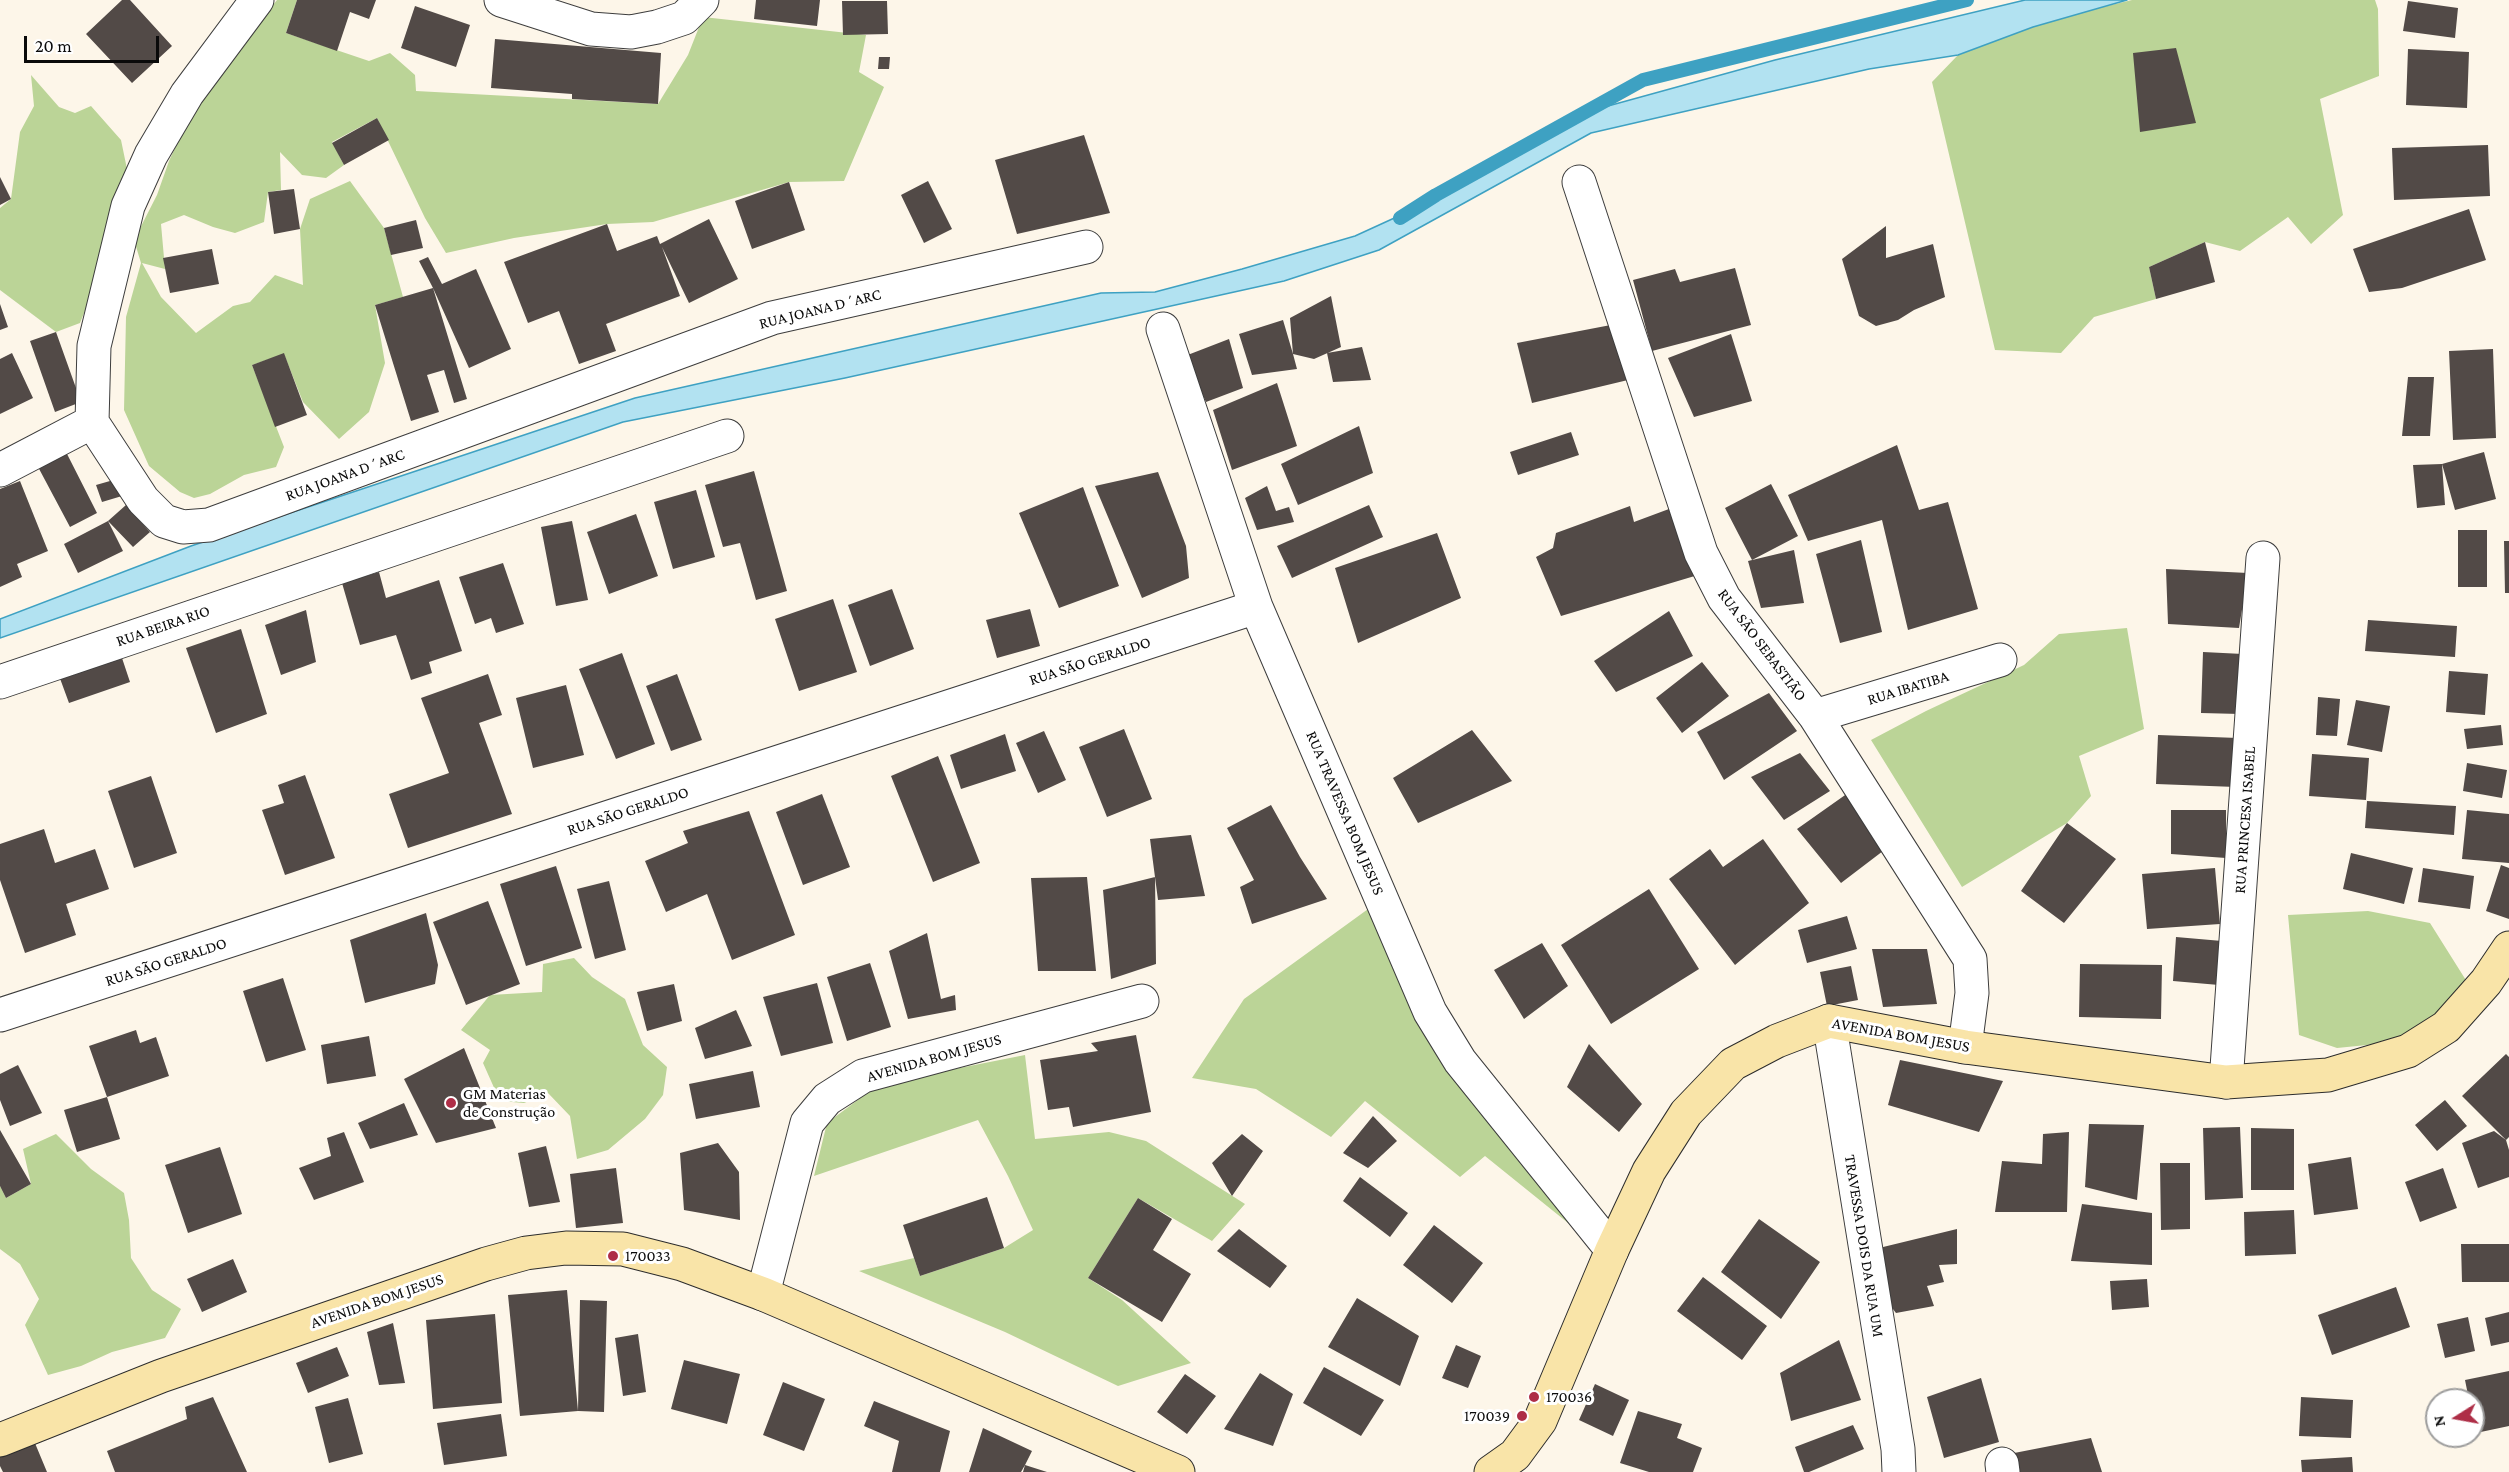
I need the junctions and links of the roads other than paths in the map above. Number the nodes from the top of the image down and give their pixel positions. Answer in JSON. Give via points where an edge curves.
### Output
{"nodes":[{"id":1,"x":257,"y":0,"type":"edge"},
{"id":2,"x":501,"y":0,"type":"edge"},
{"id":3,"x":702,"y":0,"type":"edge"},
{"id":4,"x":1579,"y":182,"type":"dead end"},
{"id":5,"x":1086,"y":247,"type":"dead end"},
{"id":6,"x":1163,"y":329,"type":"dead end"},
{"id":7,"x":92,"y":422,"type":"junction"},
{"id":8,"x":727,"y":436,"type":"dead end"},
{"id":9,"x":0,"y":470,"type":"edge"},
{"id":10,"x":2263,"y":558,"type":"dead end"},
{"id":11,"x":1256,"y":607,"type":"junction"},
{"id":12,"x":2000,"y":660,"type":"dead end"},
{"id":13,"x":0,"y":682,"type":"edge"},
{"id":14,"x":1815,"y":716,"type":"junction"},
{"id":15,"x":2509,"y":948,"type":"edge"},
{"id":16,"x":1142,"y":1001,"type":"dead end"},
{"id":17,"x":0,"y":1015,"type":"edge"},
{"id":18,"x":1828,"y":1021,"type":"junction"},
{"id":19,"x":1965,"y":1047,"type":"junction"},
{"id":20,"x":2226,"y":1082,"type":"junction"},
{"id":21,"x":1612,"y":1250,"type":"junction"},
{"id":22,"x":763,"y":1294,"type":"junction"},
{"id":23,"x":0,"y":1440,"type":"edge"},
{"id":24,"x":1178,"y":1472,"type":"edge"},
{"id":25,"x":1491,"y":1472,"type":"edge"},
{"id":26,"x":1899,"y":1472,"type":"edge"}],
"edges":[{"from":1,"to":7,"type":"street","via":[[187,94],[151,155],[128,206],[94,346]]},
{"from":2,"to":3,"type":"street","via":[[591,29],[631,32],[684,18]]},
{"from":4,"to":14,"type":"street","name":"RUA SÃO SEBASTIÃO","via":[[1701,554],[1724,598]]},
{"from":5,"to":7,"type":"street","name":"RUA JOANA D´ARC","via":[[772,318],[209,525],[183,527],[164,521],[143,500]]},
{"from":6,"to":11,"type":"street","name":"RUA TRAVESSA BOM JESUS"},
{"from":7,"to":9,"type":"street"},
{"from":8,"to":13,"type":"street","name":"RUA BEIRA RIO"},
{"from":10,"to":20,"type":"street","name":"RUA PRINCESA ISABEL"},
{"from":11,"to":17,"type":"street","name":"RUA SÃO GERALDO"},
{"from":11,"to":21,"type":"street","name":"RUA TRAVESSA BOM JESUS","via":[[1430,1012],[1460,1061]]},
{"from":12,"to":14,"type":"street","name":"RUA IBATIBA"},
{"from":14,"to":19,"type":"street","name":"RUA SÃO SEBASTIÃO","via":[[1970,958],[1972,993]]},
{"from":15,"to":20,"type":"main road","name":"AVENIDA BOM JESUS","via":[[2486,982],[2446,1027],[2408,1051],[2328,1075]]},
{"from":16,"to":22,"type":"street","name":"AVENIDA BOM JESUS","via":[[863,1076],[827,1099],[807,1123]]},
{"from":18,"to":19,"type":"main road","name":"AVENIDA BOM JESUS"},
{"from":18,"to":21,"type":"main road","name":"AVENIDA BOM JESUS","via":[[1733,1064],[1686,1113],[1649,1171]]},
{"from":18,"to":26,"type":"street","name":"TRAVESSA DOIS DA RUA UM"},
{"from":19,"to":20,"type":"main road","name":"AVENIDA BOM JESUS"},
{"from":21,"to":25,"type":"main road","name":"AVENIDA BOM JESUS","via":[[1540,1421],[1515,1455]]},
{"from":22,"to":23,"type":"main road","name":"AVENIDA BOM JESUS","via":[[682,1264],[623,1249],[566,1248],[526,1253],[451,1275],[161,1376]]},
{"from":22,"to":24,"type":"main road","name":"AVENIDA BOM JESUS"}]}
